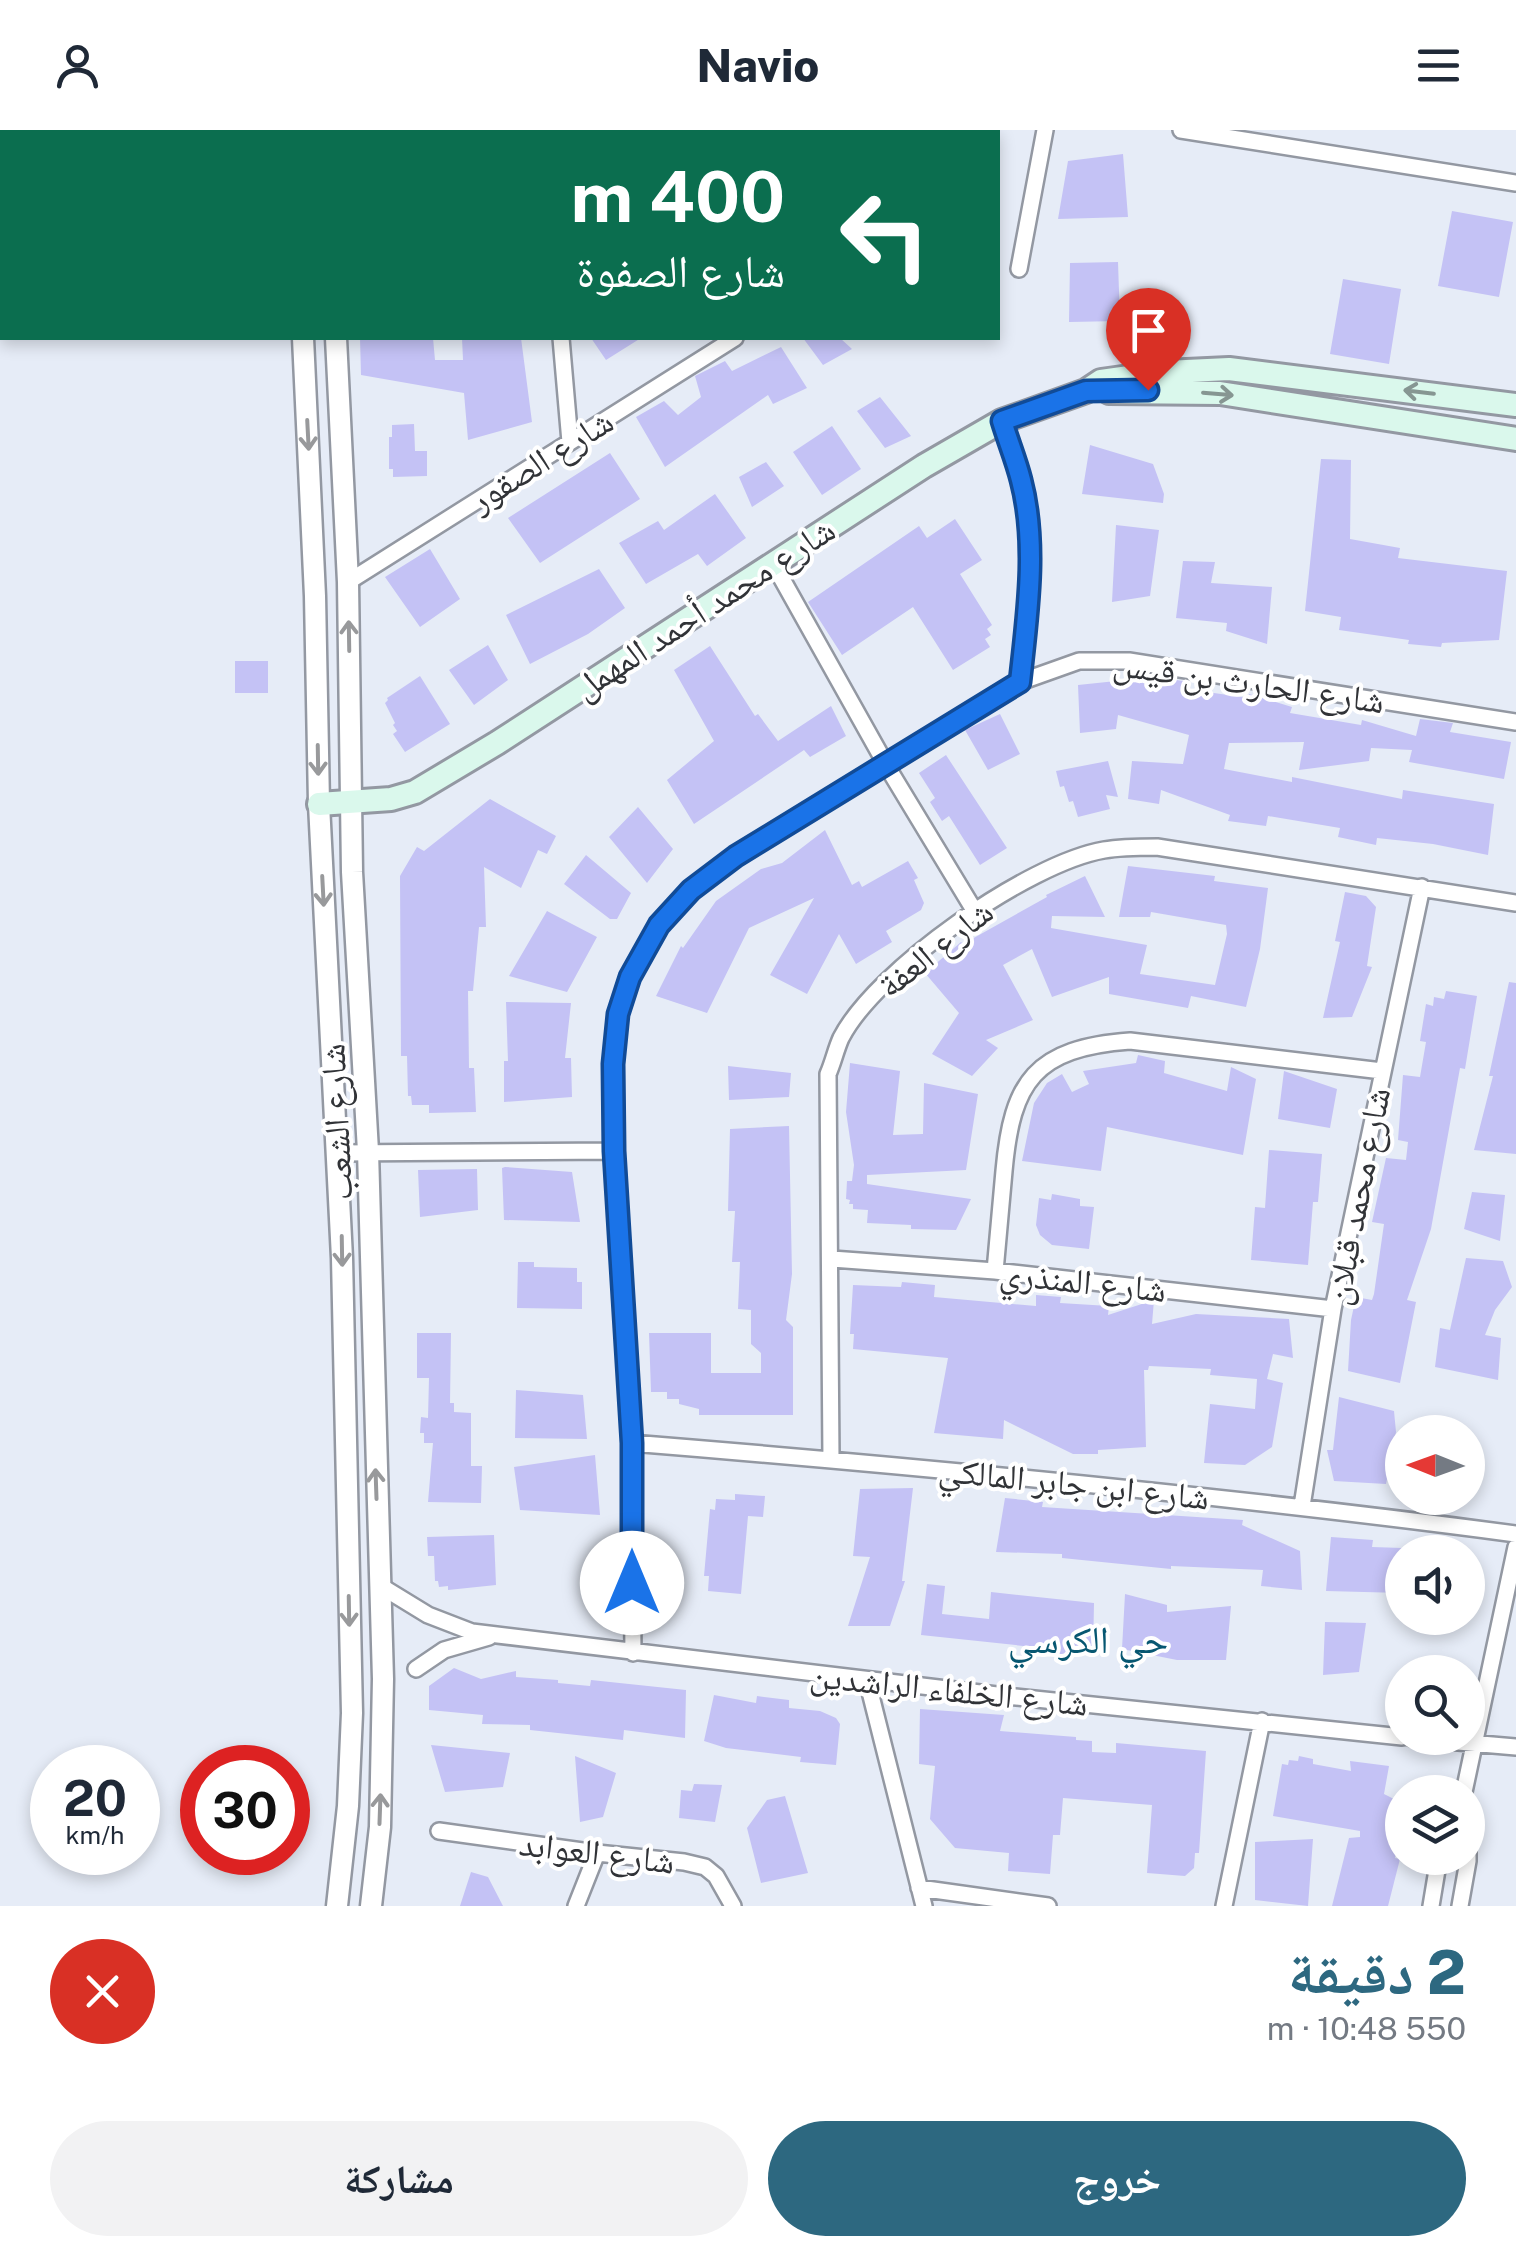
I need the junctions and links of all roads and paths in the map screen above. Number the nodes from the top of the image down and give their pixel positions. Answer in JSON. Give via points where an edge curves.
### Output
{"nodes":[{"id":1,"x":1044,"y":130,"type":"edge"},
{"id":2,"x":1181,"y":130,"type":"edge"},
{"id":3,"x":1248,"y":134,"type":"edge"},
{"id":4,"x":1516,"y":182,"type":"edge"},
{"id":5,"x":1019,"y":268,"type":"dead end"},
{"id":6,"x":303,"y":340,"type":"edge"},
{"id":7,"x":336,"y":340,"type":"edge"},
{"id":8,"x":560,"y":340,"type":"edge"},
{"id":9,"x":732,"y":340,"type":"edge"},
{"id":10,"x":1086,"y":391,"type":"junction"},
{"id":11,"x":1516,"y":405,"type":"edge"},
{"id":12,"x":1002,"y":421,"type":"junction"},
{"id":13,"x":1516,"y":439,"type":"edge"},
{"id":14,"x":570,"y":442,"type":"junction"},
{"id":15,"x":772,"y":563,"type":"junction"},
{"id":16,"x":348,"y":582,"type":"junction"},
{"id":17,"x":1020,"y":682,"type":"junction"},
{"id":18,"x":1516,"y":722,"type":"edge"},
{"id":19,"x":885,"y":763,"type":"junction"},
{"id":20,"x":352,"y":803,"type":"junction"},
{"id":21,"x":319,"y":804,"type":"junction"},
{"id":22,"x":1422,"y":888,"type":"junction"},
{"id":23,"x":1516,"y":904,"type":"edge"},
{"id":24,"x":974,"y":910,"type":"junction"},
{"id":25,"x":1382,"y":1071,"type":"junction"},
{"id":26,"x":614,"y":1151,"type":"junction"},
{"id":27,"x":368,"y":1152,"type":"junction"},
{"id":28,"x":339,"y":1153,"type":"junction"},
{"id":29,"x":832,"y":1259,"type":"junction"},
{"id":30,"x":995,"y":1271,"type":"junction"},
{"id":31,"x":1333,"y":1309,"type":"junction"},
{"id":32,"x":632,"y":1443,"type":"junction"},
{"id":33,"x":831,"y":1459,"type":"junction"},
{"id":34,"x":1302,"y":1506,"type":"junction"},
{"id":35,"x":1516,"y":1534,"type":"edge"},
{"id":36,"x":1516,"y":1547,"type":"edge"},
{"id":37,"x":380,"y":1585,"type":"junction"},
{"id":38,"x":496,"y":1635,"type":"junction"},
{"id":39,"x":633,"y":1653,"type":"junction"},
{"id":40,"x":416,"y":1669,"type":"dead end"},
{"id":41,"x":867,"y":1680,"type":"junction"},
{"id":42,"x":1485,"y":1700,"type":"edge"},
{"id":43,"x":1262,"y":1721,"type":"junction"},
{"id":44,"x":1385,"y":1734,"type":"edge"},
{"id":45,"x":1485,"y":1745,"type":"edge"},
{"id":46,"x":1516,"y":1747,"type":"edge"},
{"id":47,"x":439,"y":1831,"type":"dead end"},
{"id":48,"x":597,"y":1853,"type":"junction"},
{"id":49,"x":1436,"y":1875,"type":"edge"},
{"id":50,"x":1465,"y":1875,"type":"edge"},
{"id":51,"x":918,"y":1888,"type":"junction"},
{"id":52,"x":336,"y":1906,"type":"edge"},
{"id":53,"x":371,"y":1906,"type":"edge"},
{"id":54,"x":576,"y":1906,"type":"edge"},
{"id":55,"x":733,"y":1906,"type":"edge"},
{"id":56,"x":924,"y":1906,"type":"edge"},
{"id":57,"x":1048,"y":1906,"type":"edge"},
{"id":58,"x":1224,"y":1906,"type":"edge"},
{"id":59,"x":1431,"y":1906,"type":"edge"},
{"id":60,"x":1460,"y":1906,"type":"edge"}],
"edges":[{"from":1,"to":5,"type":"street"},
{"from":2,"to":3,"type":"street"},
{"from":3,"to":4,"type":"street"},
{"from":6,"to":21,"type":"street","name":"شارع الشعب","one_way":true},
{"from":7,"to":16,"type":"street","name":"شارع الشعب"},
{"from":8,"to":14,"type":"street"},
{"from":9,"to":14,"type":"street","name":"شارع الصقور"},
{"from":11,"to":10,"type":"main road","name":"شارع محمد أحمد المهمل","one_way":true,"via":[[1229,369],[1112,378]]},
{"from":10,"to":12,"type":"main road","name":"شارع محمد أحمد المهمل"},
{"from":10,"to":13,"type":"main road","name":"شارع محمد أحمد المهمل","one_way":true,"via":[[1220,393]]},
{"from":12,"to":15,"type":"main road","name":"شارع محمد أحمد المهمل"},
{"from":12,"to":17,"type":"street","via":[[1026,517]]},
{"from":14,"to":16,"type":"street","name":"شارع الصقور"},
{"from":15,"to":19,"type":"street"},
{"from":15,"to":20,"type":"main road","name":"شارع محمد أحمد المهمل","via":[[451,772],[391,800]]},
{"from":20,"to":16,"type":"street","name":"شارع الشعب","one_way":true},
{"from":17,"to":18,"type":"street","name":"شارع الحارث بن قيس","via":[[1079,661],[1129,661]]},
{"from":17,"to":19,"type":"street","name":"شارع الحارث بن قيس"},
{"from":19,"to":24,"type":"street"},
{"from":19,"to":26,"type":"street","name":"شارع الحارث بن قيس","via":[[736,856],[659,925],[618,1014]]},
{"from":20,"to":21,"type":"main road","name":"شارع محمد أحمد المهمل"},
{"from":20,"to":27,"type":"street","name":"شارع الشعب"},
{"from":21,"to":28,"type":"street","name":"شارع الشعب","one_way":true},
{"from":22,"to":23,"type":"street","name":"شارع العفة"},
{"from":22,"to":24,"type":"street","name":"شارع العفة","via":[[1134,848],[1071,860]]},
{"from":22,"to":25,"type":"street","name":"شارع محمد قبلان"},
{"from":24,"to":29,"type":"street","name":"شارع العفة","via":[[879,989],[842,1038],[828,1074]]},
{"from":25,"to":30,"type":"street","via":[[1130,1042],[1098,1044],[1053,1060],[1020,1091],[1008,1126]]},
{"from":25,"to":31,"type":"street","name":"شارع محمد قبلان"},
{"from":26,"to":27,"type":"street"},
{"from":26,"to":32,"type":"street","name":"شارع الحارث بن قيس"},
{"from":27,"to":28,"type":"street"},
{"from":37,"to":27,"type":"street","name":"شارع الشعب","one_way":true},
{"from":28,"to":52,"type":"street","name":"شارع الشعب","one_way":true,"via":[[352,1713]]},
{"from":29,"to":30,"type":"street","name":"شارع المنذري"},
{"from":29,"to":33,"type":"street","name":"شارع العفة"},
{"from":30,"to":31,"type":"street","name":"شارع المنذري"},
{"from":31,"to":34,"type":"street","name":"شارع محمد قبلان"},
{"from":32,"to":33,"type":"street","name":"شارع ابن جابر المالكي"},
{"from":32,"to":39,"type":"street","name":"شارع الحارث بن قيس"},
{"from":33,"to":34,"type":"street","name":"شارع ابن جابر المالكي"},
{"from":34,"to":35,"type":"street","name":"شارع ابن جابر المالكي"},
{"from":36,"to":42,"type":"street"},
{"from":37,"to":38,"type":"street","name":"شارع الخلفاء الراشدين","via":[[449,1625]]},
{"from":53,"to":37,"type":"street","name":"شارع الشعب","one_way":true,"via":[[380,1827]]},
{"from":38,"to":39,"type":"street","name":"شارع الخلفاء الراشدين"},
{"from":38,"to":40,"type":"street","name":"شارع الخلفاء الراشدين","via":[[444,1650]]},
{"from":39,"to":41,"type":"street","name":"شارع الخلفاء الراشدين"},
{"from":41,"to":43,"type":"street","name":"شارع الخلفاء الراشدين"},
{"from":41,"to":51,"type":"street"},
{"from":43,"to":44,"type":"street","name":"شارع الخلفاء الراشدين"},
{"from":43,"to":58,"type":"street"},
{"from":45,"to":46,"type":"street"},
{"from":47,"to":48,"type":"street","name":"شارع العوابد"},
{"from":48,"to":54,"type":"street"},
{"from":48,"to":55,"type":"street","name":"شارع العوابد","via":[[706,1868]]},
{"from":49,"to":59,"type":"street"},
{"from":50,"to":60,"type":"street"},
{"from":51,"to":56,"type":"street"},
{"from":51,"to":57,"type":"street"}]}
